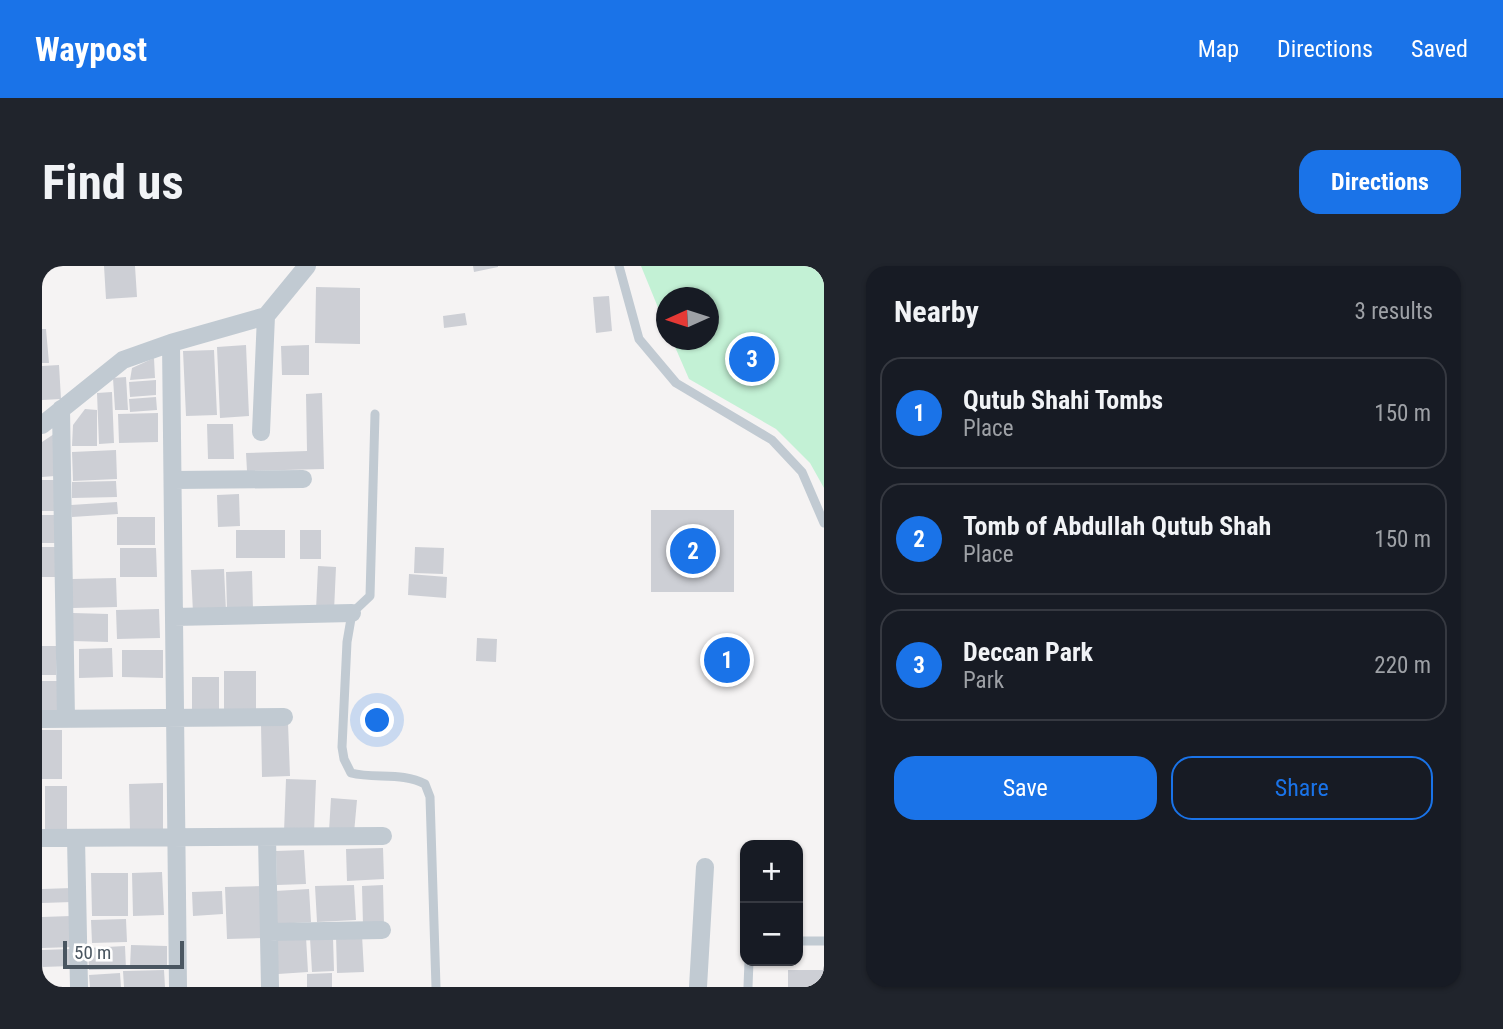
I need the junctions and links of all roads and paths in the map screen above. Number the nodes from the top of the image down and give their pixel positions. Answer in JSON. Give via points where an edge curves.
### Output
{"nodes":[{"id":1,"x":307,"y":266,"type":"edge"},
{"id":2,"x":618,"y":266,"type":"edge"},
{"id":3,"x":266,"y":316,"type":"junction"},
{"id":4,"x":171,"y":343,"type":"junction"},
{"id":5,"x":61,"y":409,"type":"junction"},
{"id":6,"x":374,"y":414,"type":"dead end"},
{"id":7,"x":42,"y":425,"type":"edge"},
{"id":8,"x":261,"y":432,"type":"dead end"},
{"id":9,"x":303,"y":479,"type":"dead end"},
{"id":10,"x":173,"y":480,"type":"junction"},
{"id":11,"x":824,"y":523,"type":"edge"},
{"id":12,"x":352,"y":613,"type":"junction"},
{"id":13,"x":174,"y":617,"type":"junction"},
{"id":14,"x":284,"y":717,"type":"dead end"},
{"id":15,"x":175,"y":718,"type":"junction"},
{"id":16,"x":42,"y":719,"type":"edge"},
{"id":17,"x":66,"y":719,"type":"junction"},
{"id":18,"x":383,"y":836,"type":"dead end"},
{"id":19,"x":177,"y":837,"type":"junction"},
{"id":20,"x":267,"y":837,"type":"junction"},
{"id":21,"x":42,"y":838,"type":"edge"},
{"id":22,"x":76,"y":838,"type":"junction"},
{"id":23,"x":705,"y":867,"type":"dead end"},
{"id":24,"x":382,"y":930,"type":"dead end"},
{"id":25,"x":269,"y":932,"type":"junction"},
{"id":26,"x":803,"y":941,"type":"edge"},
{"id":27,"x":824,"y":942,"type":"edge"},
{"id":28,"x":749,"y":966,"type":"edge"},
{"id":29,"x":79,"y":987,"type":"edge"},
{"id":30,"x":178,"y":987,"type":"edge"},
{"id":31,"x":270,"y":987,"type":"edge"},
{"id":32,"x":436,"y":987,"type":"edge"},
{"id":33,"x":698,"y":987,"type":"edge"},
{"id":34,"x":748,"y":987,"type":"edge"}],
"edges":[{"from":1,"to":3,"type":"street"},
{"from":2,"to":11,"type":"lane","via":[[639,339],[676,383],[772,440],[802,472]]},
{"from":3,"to":4,"type":"street"},
{"from":3,"to":8,"type":"street"},
{"from":4,"to":5,"type":"street","via":[[123,360]]},
{"from":4,"to":10,"type":"street"},
{"from":5,"to":7,"type":"street"},
{"from":5,"to":17,"type":"street"},
{"from":6,"to":12,"type":"lane","via":[[370,596]]},
{"from":9,"to":10,"type":"street"},
{"from":10,"to":13,"type":"street"},
{"from":12,"to":13,"type":"street"},
{"from":12,"to":32,"type":"lane","via":[[344,760],[351,773],[414,778],[425,784],[430,797]]},
{"from":13,"to":15,"type":"street"},
{"from":14,"to":15,"type":"street"},
{"from":15,"to":17,"type":"street"},
{"from":15,"to":19,"type":"street"},
{"from":16,"to":17,"type":"street"},
{"from":18,"to":20,"type":"street"},
{"from":19,"to":20,"type":"street"},
{"from":19,"to":22,"type":"street"},
{"from":19,"to":30,"type":"street"},
{"from":20,"to":25,"type":"street"},
{"from":21,"to":22,"type":"street"},
{"from":22,"to":29,"type":"street"},
{"from":23,"to":33,"type":"street"},
{"from":24,"to":25,"type":"street"},
{"from":25,"to":31,"type":"street"},
{"from":26,"to":27,"type":"lane"},
{"from":28,"to":34,"type":"lane"}]}
